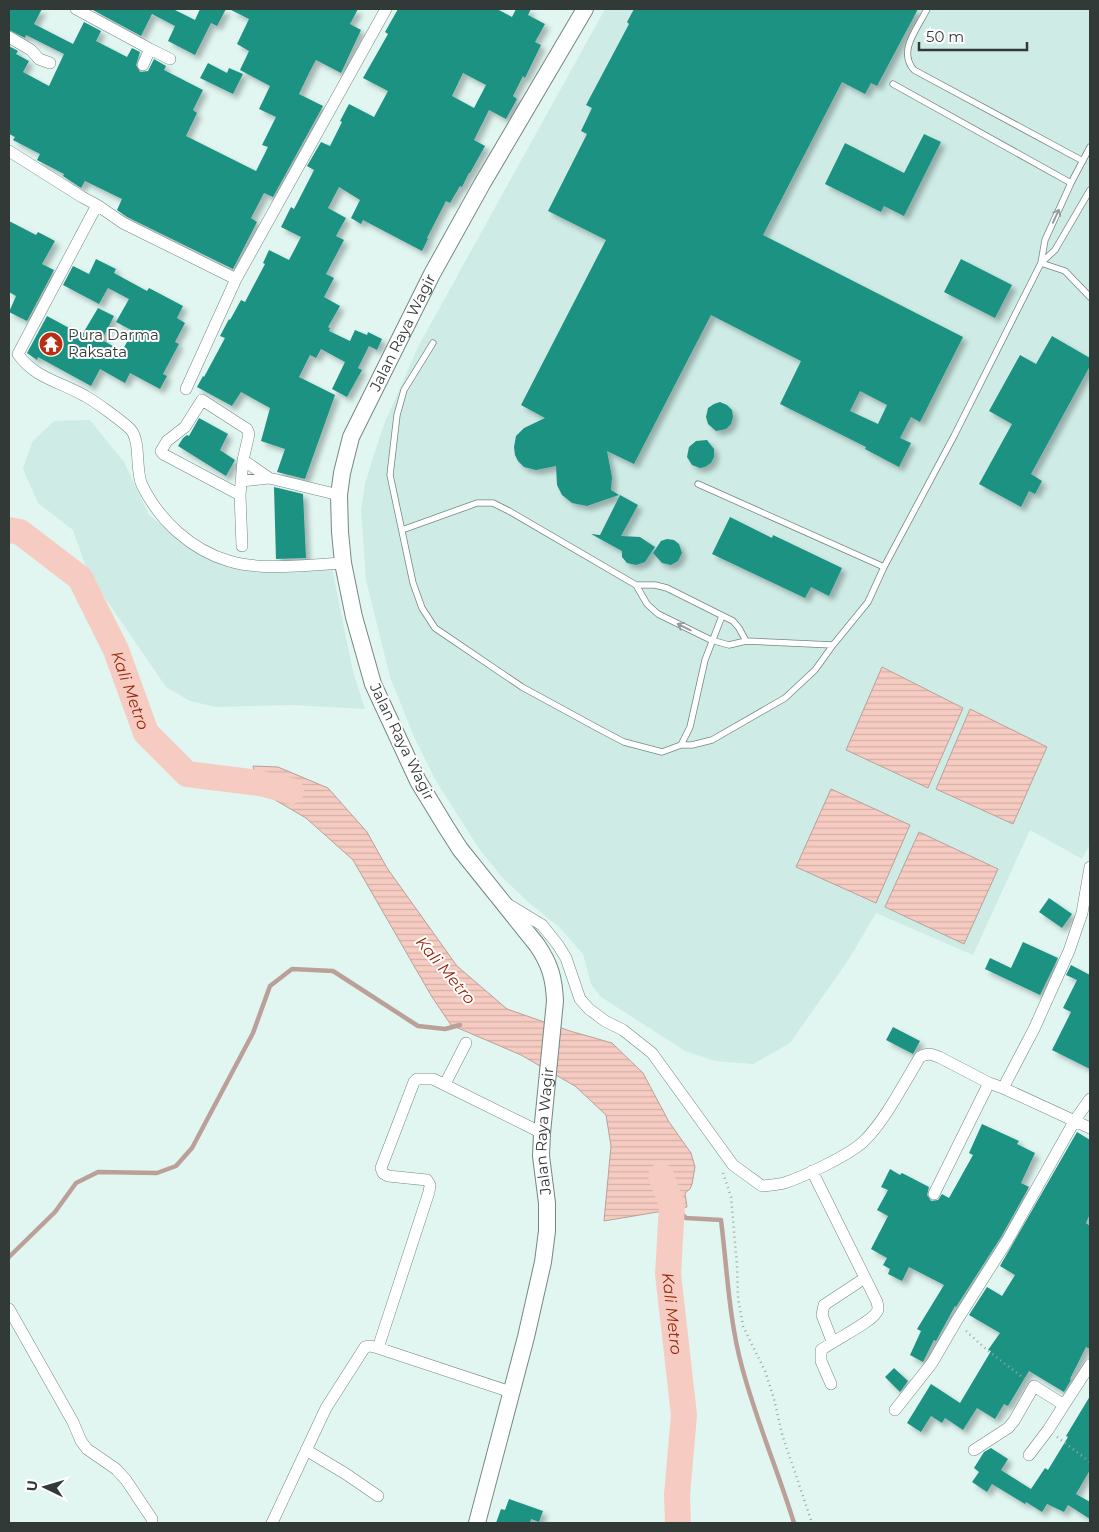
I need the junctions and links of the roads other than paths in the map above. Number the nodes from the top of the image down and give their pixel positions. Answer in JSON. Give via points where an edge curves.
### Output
{"nodes":[{"id":1,"x":76,"y":9,"type":"edge"},
{"id":2,"x":386,"y":9,"type":"edge"},
{"id":3,"x":585,"y":9,"type":"edge"},
{"id":4,"x":927,"y":9,"type":"edge"},
{"id":5,"x":11,"y":43,"type":"edge"},
{"id":6,"x":150,"y":48,"type":"junction"},
{"id":7,"x":170,"y":59,"type":"dead end"},
{"id":8,"x":50,"y":63,"type":"dead end"},
{"id":9,"x":143,"y":65,"type":"dead end"},
{"id":10,"x":893,"y":84,"type":"dead end"},
{"id":11,"x":1090,"y":147,"type":"edge"},
{"id":12,"x":9,"y":151,"type":"edge"},
{"id":13,"x":1083,"y":161,"type":"junction"},
{"id":14,"x":1071,"y":183,"type":"junction"},
{"id":15,"x":1090,"y":190,"type":"edge"},
{"id":16,"x":97,"y":205,"type":"junction"},
{"id":17,"x":1041,"y":263,"type":"junction"},
{"id":18,"x":236,"y":280,"type":"junction"},
{"id":19,"x":1090,"y":297,"type":"edge"},
{"id":20,"x":433,"y":343,"type":"dead end"},
{"id":21,"x":13,"y":352,"type":"edge"},
{"id":22,"x":186,"y":389,"type":"dead end"},
{"id":23,"x":243,"y":460,"type":"junction"},
{"id":24,"x":269,"y":478,"type":"junction"},
{"id":25,"x":240,"y":481,"type":"junction"},
{"id":26,"x":698,"y":484,"type":"dead end"},
{"id":27,"x":240,"y":495,"type":"junction"},
{"id":28,"x":339,"y":495,"type":"junction"},
{"id":29,"x":402,"y":530,"type":"junction"},
{"id":30,"x":242,"y":546,"type":"dead end"},
{"id":31,"x":343,"y":563,"type":"junction"},
{"id":32,"x":884,"y":567,"type":"junction"},
{"id":33,"x":636,"y":584,"type":"junction"},
{"id":34,"x":722,"y":616,"type":"junction"},
{"id":35,"x":712,"y":640,"type":"junction"},
{"id":36,"x":746,"y":641,"type":"junction"},
{"id":37,"x":833,"y":645,"type":"junction"},
{"id":38,"x":681,"y":746,"type":"junction"},
{"id":39,"x":1090,"y":867,"type":"edge"},
{"id":40,"x":503,"y":901,"type":"junction"},
{"id":41,"x":466,"y":1043,"type":"dead end"},
{"id":42,"x":988,"y":1083,"type":"junction"},
{"id":43,"x":445,"y":1084,"type":"junction"},
{"id":44,"x":1003,"y":1088,"type":"junction"},
{"id":45,"x":1090,"y":1099,"type":"edge"},
{"id":46,"x":1075,"y":1120,"type":"junction"},
{"id":47,"x":1090,"y":1128,"type":"edge"},
{"id":48,"x":542,"y":1133,"type":"junction"},
{"id":49,"x":812,"y":1171,"type":"junction"},
{"id":50,"x":934,"y":1194,"type":"dead end"},
{"id":51,"x":865,"y":1278,"type":"junction"},
{"id":52,"x":9,"y":1309,"type":"edge"},
{"id":53,"x":832,"y":1341,"type":"junction"},
{"id":54,"x":378,"y":1348,"type":"junction"},
{"id":55,"x":1090,"y":1365,"type":"edge"},
{"id":56,"x":832,"y":1384,"type":"dead end"},
{"id":57,"x":511,"y":1392,"type":"junction"},
{"id":58,"x":1064,"y":1405,"type":"junction"},
{"id":59,"x":895,"y":1410,"type":"dead end"},
{"id":60,"x":306,"y":1450,"type":"junction"},
{"id":61,"x":974,"y":1450,"type":"dead end"},
{"id":62,"x":1029,"y":1455,"type":"dead end"},
{"id":63,"x":378,"y":1496,"type":"dead end"},
{"id":64,"x":154,"y":1522,"type":"edge"},
{"id":65,"x":272,"y":1523,"type":"edge"},
{"id":66,"x":477,"y":1523,"type":"edge"}],
"edges":[{"from":1,"to":6,"type":"street"},
{"from":2,"to":18,"type":"street"},
{"from":3,"to":28,"type":"main road","name":"Jalan Raya Wagir","via":[[482,184],[424,291],[351,437]]},
{"from":4,"to":13,"type":"lane","via":[[908,46],[908,64],[914,70]]},
{"from":5,"to":8,"type":"street","via":[[31,50],[39,59]]},
{"from":6,"to":7,"type":"street"},
{"from":6,"to":9,"type":"street"},
{"from":10,"to":14,"type":"lane"},
{"from":11,"to":13,"type":"lane"},
{"from":12,"to":16,"type":"street"},
{"from":13,"to":14,"type":"lane"},
{"from":17,"to":14,"type":"lane","one_way":true,"via":[[1045,240]]},
{"from":15,"to":17,"type":"lane","via":[[1055,250]]},
{"from":16,"to":18,"type":"street","via":[[123,223]]},
{"from":16,"to":21,"type":"street"},
{"from":17,"to":19,"type":"lane","via":[[1065,271]]},
{"from":17,"to":32,"type":"lane"},
{"from":18,"to":22,"type":"street"},
{"from":20,"to":29,"type":"lane","via":[[404,390],[397,415],[390,475]]},
{"from":21,"to":31,"type":"street","via":[[31,370],[85,396],[131,430],[141,483],[172,528],[190,542],[230,562],[277,566]]},
{"from":23,"to":24,"type":"street"},
{"from":23,"to":25,"type":"street"},
{"from":23,"to":27,"type":"street","via":[[249,434],[247,428],[202,400],[185,427],[167,441],[161,451]]},
{"from":24,"to":25,"type":"street"},
{"from":24,"to":28,"type":"street"},
{"from":25,"to":27,"type":"street"},
{"from":26,"to":32,"type":"lane"},
{"from":27,"to":30,"type":"street"},
{"from":28,"to":31,"type":"main road","name":"Jalan Raya Wagir"},
{"from":29,"to":33,"type":"lane","via":[[465,506],[493,503]]},
{"from":29,"to":38,"type":"lane","via":[[413,583],[422,608],[435,628],[522,687],[624,742],[662,752]]},
{"from":31,"to":40,"type":"main road","name":"Jalan Raya Wagir","via":[[364,658],[395,733],[418,781],[460,849]]},
{"from":32,"to":37,"type":"lane","via":[[868,602]]},
{"from":33,"to":34,"type":"lane","via":[[667,588]]},
{"from":35,"to":33,"type":"lane","one_way":true,"via":[[658,614],[647,604]]},
{"from":34,"to":35,"type":"lane"},
{"from":34,"to":36,"type":"lane","via":[[739,628]]},
{"from":35,"to":36,"type":"lane","via":[[730,645]]},
{"from":35,"to":38,"type":"lane","via":[[690,727]]},
{"from":36,"to":37,"type":"lane"},
{"from":37,"to":38,"type":"lane","via":[[815,670],[785,698],[712,740]]},
{"from":39,"to":44,"type":"street","via":[[1082,913],[1070,952]]},
{"from":40,"to":48,"type":"main road","name":"Jalan Raya Wagir","via":[[546,959],[554,981],[555,1001]]},
{"from":40,"to":49,"type":"street","via":[[542,925],[566,958],[580,999],[652,1054],[733,1165],[762,1186],[783,1183]]},
{"from":41,"to":43,"type":"street"},
{"from":42,"to":44,"type":"street"},
{"from":42,"to":49,"type":"street","via":[[939,1057],[924,1054],[864,1141]]},
{"from":42,"to":50,"type":"street"},
{"from":43,"to":48,"type":"street"},
{"from":43,"to":54,"type":"street","via":[[424,1078],[414,1082],[382,1163],[383,1173],[388,1176],[427,1180],[430,1186]]},
{"from":44,"to":46,"type":"street"},
{"from":45,"to":46,"type":"street"},
{"from":46,"to":47,"type":"street"},
{"from":46,"to":59,"type":"street","via":[[1007,1241],[932,1363]]},
{"from":48,"to":57,"type":"main road","name":"Jalan Raya Wagir","via":[[546,1239],[535,1301]]},
{"from":49,"to":51,"type":"street"},
{"from":51,"to":53,"type":"street","via":[[824,1305],[822,1315]]},
{"from":51,"to":53,"type":"street","via":[[877,1302],[876,1314]]},
{"from":52,"to":64,"type":"street","via":[[81,1441],[121,1474]]},
{"from":53,"to":56,"type":"street","via":[[820,1355]]},
{"from":54,"to":57,"type":"street"},
{"from":54,"to":60,"type":"street","via":[[370,1346],[362,1350],[326,1408]]},
{"from":55,"to":58,"type":"street"},
{"from":57,"to":66,"type":"main road","name":"Jalan Raya Wagir"},
{"from":58,"to":61,"type":"street","via":[[1034,1386],[1008,1428]]},
{"from":58,"to":62,"type":"street"},
{"from":60,"to":63,"type":"street"},
{"from":60,"to":65,"type":"street"}]}
